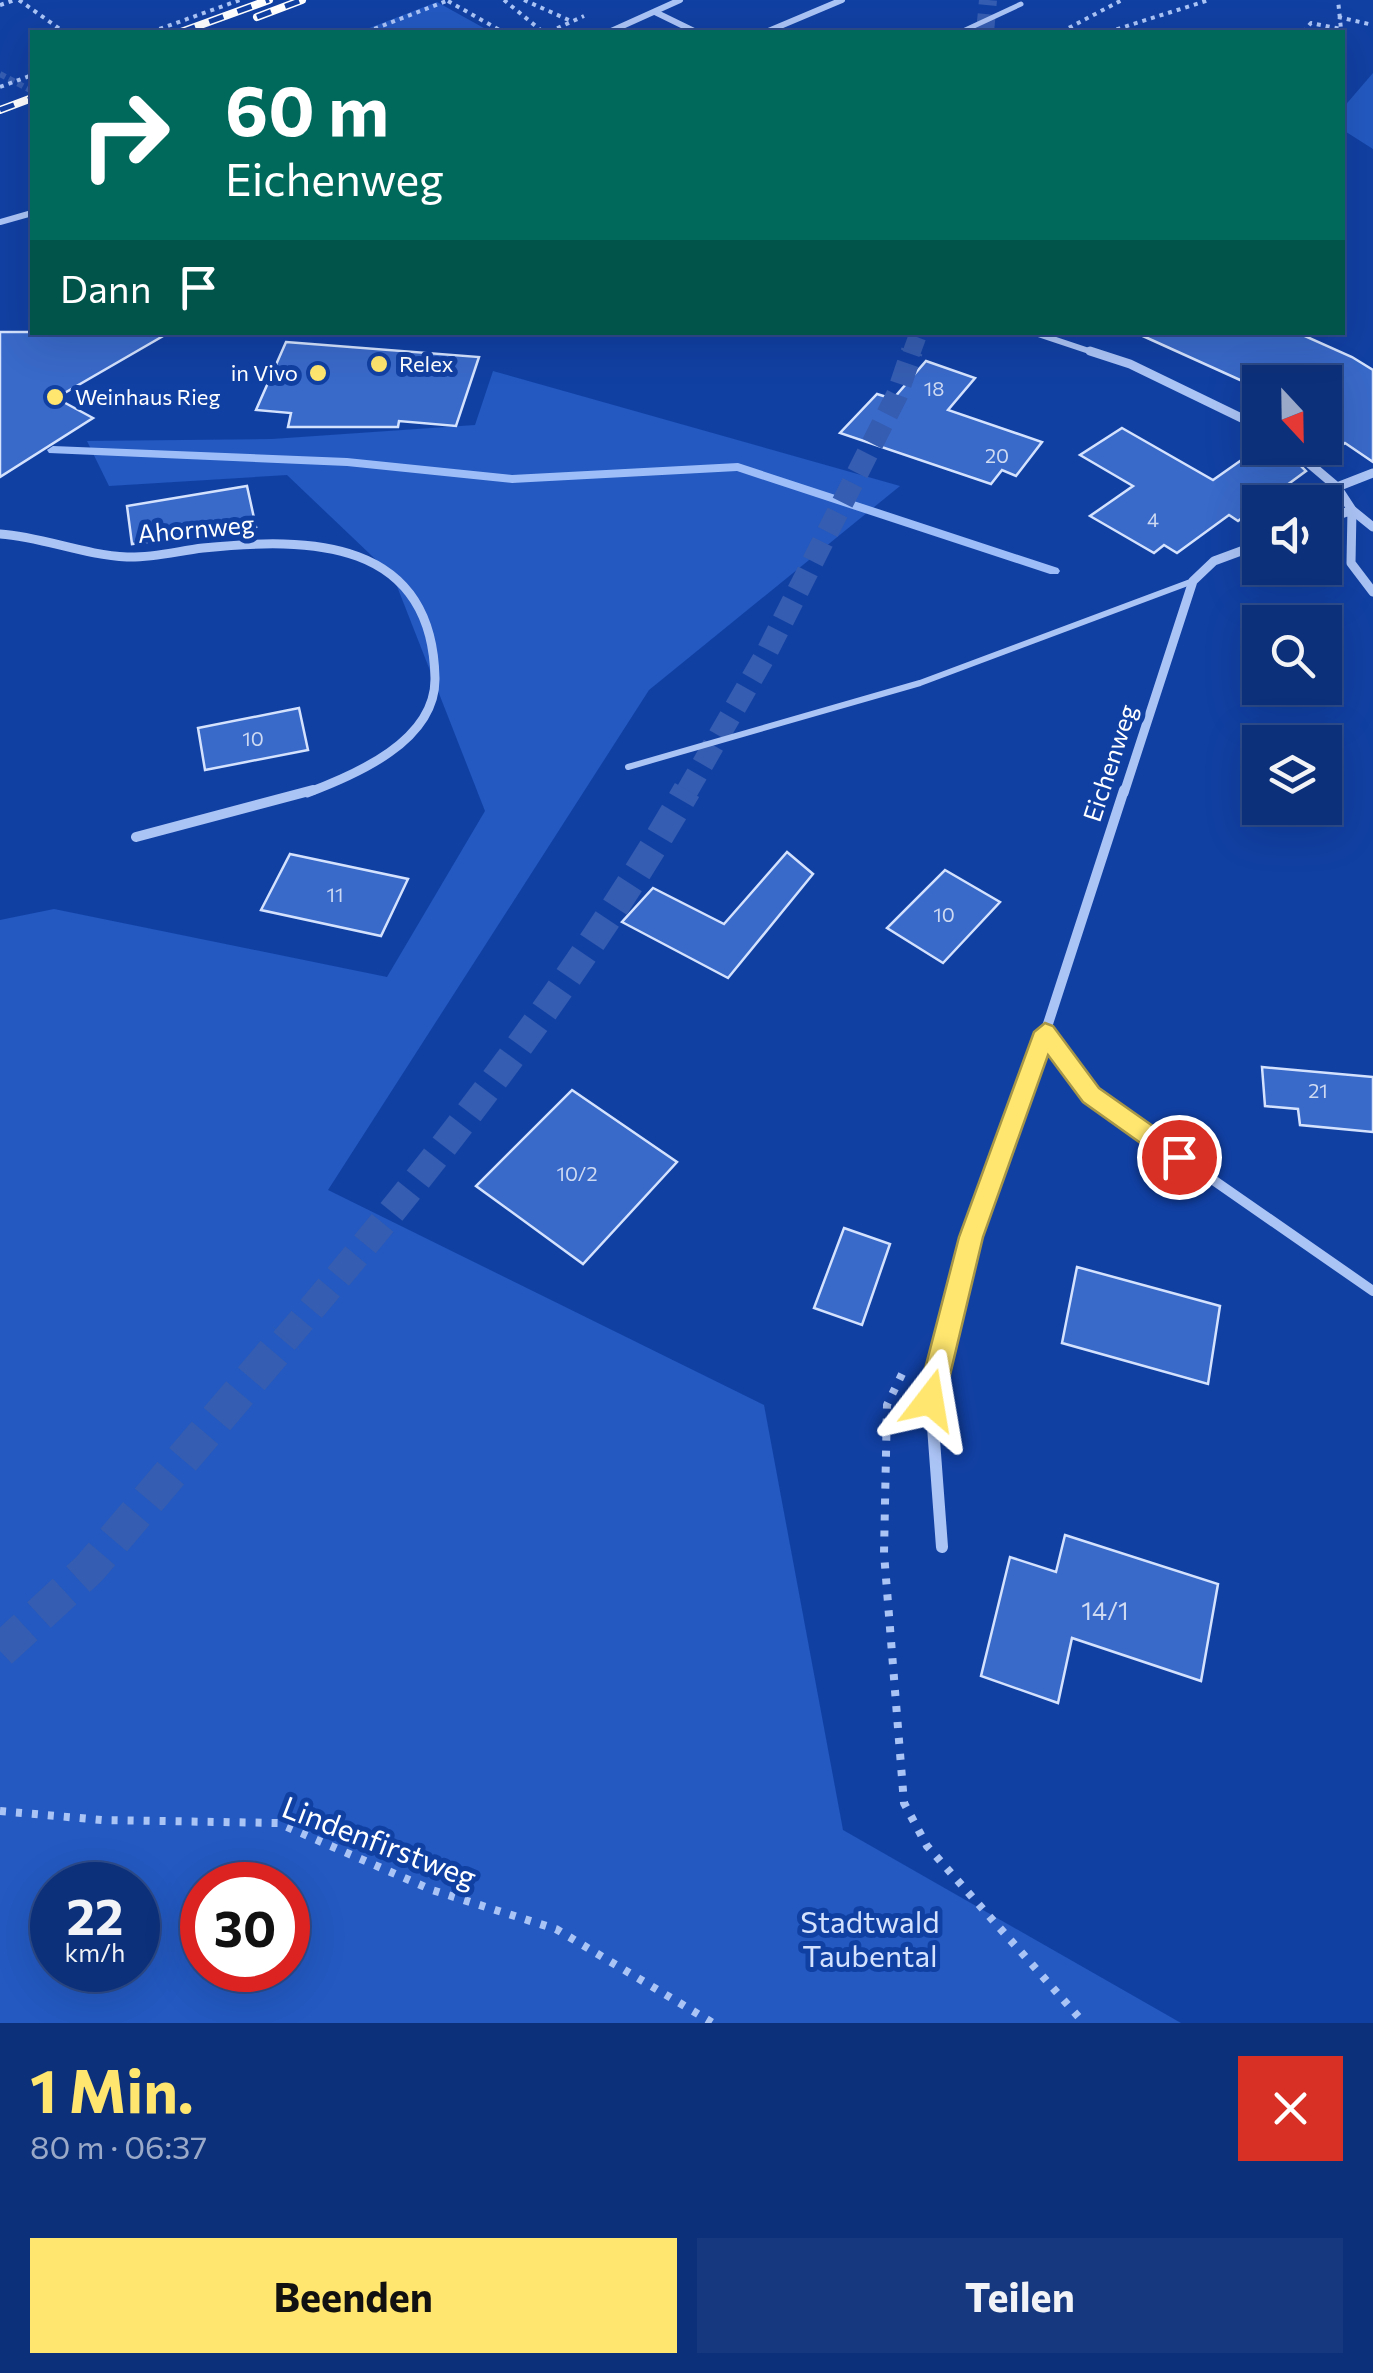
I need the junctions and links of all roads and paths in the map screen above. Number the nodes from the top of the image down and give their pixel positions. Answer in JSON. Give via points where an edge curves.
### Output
{"nodes":[{"id":1,"x":17,"y":0,"type":"edge"},
{"id":2,"x":224,"y":0,"type":"edge"},
{"id":3,"x":240,"y":0,"type":"edge"},
{"id":4,"x":448,"y":0,"type":"edge"},
{"id":5,"x":504,"y":0,"type":"edge"},
{"id":6,"x":524,"y":0,"type":"edge"},
{"id":7,"x":548,"y":0,"type":"edge"},
{"id":8,"x":680,"y":0,"type":"edge"},
{"id":9,"x":842,"y":0,"type":"edge"},
{"id":10,"x":1122,"y":0,"type":"edge"},
{"id":11,"x":1209,"y":0,"type":"edge"},
{"id":12,"x":1338,"y":0,"type":"edge"},
{"id":13,"x":1022,"y":4,"type":"dead end"},
{"id":14,"x":0,"y":5,"type":"edge"},
{"id":15,"x":233,"y":6,"type":"junction"},
{"id":16,"x":552,"y":10,"type":"junction"},
{"id":17,"x":655,"y":12,"type":"junction"},
{"id":18,"x":1338,"y":17,"type":"junction"},
{"id":19,"x":572,"y":21,"type":"dead end"},
{"id":20,"x":1373,"y":25,"type":"edge"},
{"id":21,"x":1122,"y":28,"type":"junction"},
{"id":22,"x":61,"y":30,"type":"edge"},
{"id":23,"x":157,"y":30,"type":"edge"},
{"id":24,"x":371,"y":30,"type":"edge"},
{"id":25,"x":500,"y":30,"type":"edge"},
{"id":26,"x":541,"y":30,"type":"edge"},
{"id":27,"x":614,"y":30,"type":"edge"},
{"id":28,"x":692,"y":30,"type":"edge"},
{"id":29,"x":771,"y":30,"type":"edge"},
{"id":30,"x":965,"y":30,"type":"edge"},
{"id":31,"x":1066,"y":30,"type":"edge"},
{"id":32,"x":1115,"y":30,"type":"edge"},
{"id":33,"x":1126,"y":30,"type":"edge"},
{"id":34,"x":1305,"y":30,"type":"edge"},
{"id":35,"x":30,"y":76,"type":"edge"},
{"id":36,"x":0,"y":87,"type":"edge"},
{"id":37,"x":30,"y":214,"type":"edge"},
{"id":38,"x":0,"y":222,"type":"edge"},
{"id":39,"x":1041,"y":335,"type":"edge"},
{"id":40,"x":1242,"y":418,"type":"edge"},
{"id":41,"x":1311,"y":465,"type":"edge"},
{"id":42,"x":1373,"y":473,"type":"edge"},
{"id":43,"x":1336,"y":485,"type":"edge"},
{"id":44,"x":1340,"y":485,"type":"edge"},
{"id":45,"x":1342,"y":494,"type":"edge"},
{"id":46,"x":1352,"y":510,"type":"junction"},
{"id":47,"x":1342,"y":514,"type":"edge"},
{"id":48,"x":1373,"y":527,"type":"edge"},
{"id":49,"x":0,"y":534,"type":"edge"},
{"id":50,"x":1242,"y":551,"type":"edge"},
{"id":51,"x":1193,"y":580,"type":"junction"},
{"id":52,"x":1373,"y":592,"type":"edge"},
{"id":53,"x":628,"y":767,"type":"dead end"},
{"id":54,"x":136,"y":837,"type":"dead end"},
{"id":55,"x":1045,"y":1032,"type":"junction"},
{"id":56,"x":1373,"y":1291,"type":"edge"},
{"id":57,"x":904,"y":1372,"type":"dead end"},
{"id":58,"x":942,"y":1547,"type":"dead end"},
{"id":59,"x":0,"y":1812,"type":"edge"},
{"id":60,"x":712,"y":2023,"type":"edge"},
{"id":61,"x":1084,"y":2023,"type":"edge"}],
"edges":[{"from":1,"to":14,"type":"path"},
{"from":1,"to":22,"type":"path"},
{"from":2,"to":15,"type":"path"},
{"from":3,"to":15,"type":"path"},
{"from":4,"to":24,"type":"path"},
{"from":4,"to":25,"type":"path"},
{"from":5,"to":26,"type":"path"},
{"from":6,"to":16,"type":"path"},
{"from":7,"to":16,"type":"path"},
{"from":8,"to":17,"type":"street"},
{"from":9,"to":29,"type":"street"},
{"from":10,"to":31,"type":"path"},
{"from":11,"to":21,"type":"path"},
{"from":12,"to":18,"type":"path"},
{"from":13,"to":30,"type":"lane"},
{"from":15,"to":23,"type":"path"},
{"from":16,"to":19,"type":"path"},
{"from":17,"to":27,"type":"street"},
{"from":17,"to":28,"type":"street"},
{"from":18,"to":20,"type":"path"},
{"from":18,"to":34,"type":"path","via":[[1341,28],[1310,23]]},
{"from":21,"to":32,"type":"path"},
{"from":21,"to":33,"type":"path"},
{"from":35,"to":36,"type":"path"},
{"from":37,"to":38,"type":"street"},
{"from":39,"to":40,"type":"street","via":[[1130,364]]},
{"from":41,"to":43,"type":"street"},
{"from":42,"to":44,"type":"street"},
{"from":45,"to":46,"type":"street"},
{"from":46,"to":47,"type":"street"},
{"from":46,"to":48,"type":"street"},
{"from":46,"to":52,"type":"street","via":[[1351,563]]},
{"from":49,"to":54,"type":"street","name":"Ahornweg","via":[[38,534],[121,556],[262,542],[354,553],[390,570],[412,594],[440,662],[433,701],[410,736],[321,791]]},
{"from":50,"to":51,"type":"street","via":[[1214,561]]},
{"from":51,"to":53,"type":"lane","via":[[868,700]]},
{"from":51,"to":55,"type":"street","name":"Eichenweg"},
{"from":55,"to":56,"type":"street","via":[[1091,1095]]},
{"from":55,"to":58,"type":"street","name":"Eichenweg","via":[[971,1237],[930,1400]]},
{"from":57,"to":61,"type":"path","via":[[887,1405],[884,1553],[904,1803],[927,1846]]},
{"from":59,"to":60,"type":"path","name":"Lindenfirstweg","via":[[278,1823],[432,1890],[556,1929]]}]}
